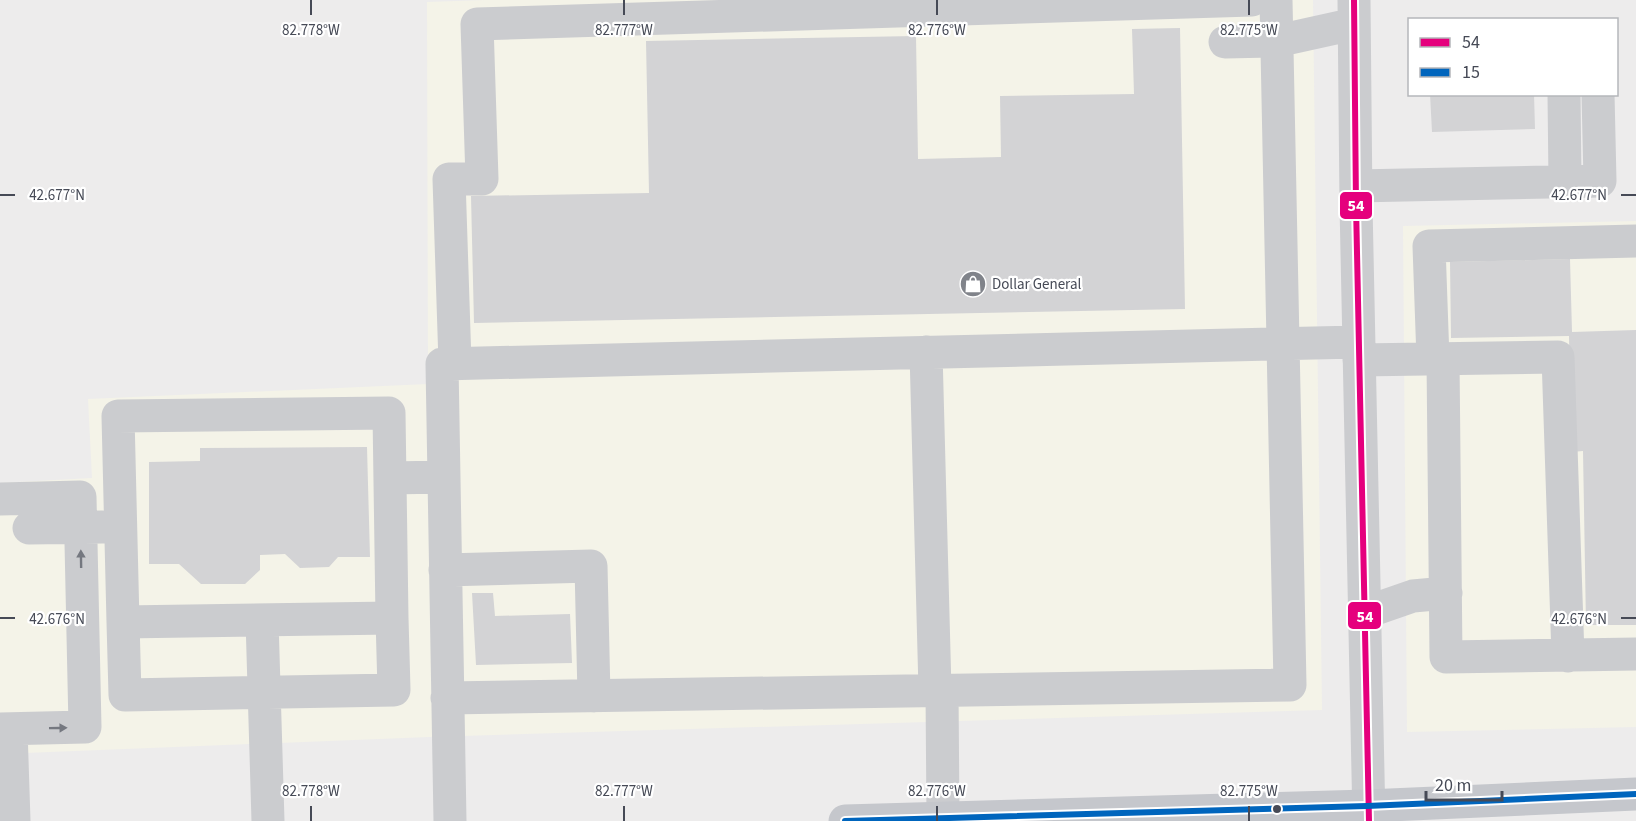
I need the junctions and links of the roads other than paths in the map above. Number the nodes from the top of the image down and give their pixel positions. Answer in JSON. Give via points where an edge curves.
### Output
{"nodes":[{"id":1,"x":1252,"y":0,"type":"edge"},
{"id":2,"x":1276,"y":0,"type":"edge"},
{"id":3,"x":1354,"y":12,"type":"edge"},
{"id":4,"x":1277,"y":41,"type":"junction"},
{"id":5,"x":1225,"y":42,"type":"dead end"},
{"id":6,"x":1564,"y":96,"type":"edge"},
{"id":7,"x":1598,"y":96,"type":"edge"},
{"id":8,"x":1565,"y":182,"type":"junction"},
{"id":9,"x":1356,"y":186,"type":"junction"},
{"id":10,"x":1636,"y":241,"type":"edge"},
{"id":11,"x":1283,"y":344,"type":"junction"},
{"id":12,"x":1359,"y":351,"type":"junction"},
{"id":13,"x":926,"y":352,"type":"junction"},
{"id":14,"x":1438,"y":359,"type":"junction"},
{"id":15,"x":455,"y":363,"type":"junction"},
{"id":16,"x":444,"y":477,"type":"junction"},
{"id":17,"x":390,"y":478,"type":"junction"},
{"id":18,"x":0,"y":499,"type":"edge"},
{"id":19,"x":81,"y":527,"type":"junction"},
{"id":20,"x":121,"y":527,"type":"junction"},
{"id":21,"x":29,"y":528,"type":"dead end"},
{"id":22,"x":445,"y":570,"type":"junction"},
{"id":23,"x":1446,"y":593,"type":"junction"},
{"id":24,"x":1364,"y":612,"type":"junction"},
{"id":25,"x":392,"y":618,"type":"junction"},
{"id":26,"x":262,"y":620,"type":"junction"},
{"id":27,"x":123,"y":622,"type":"junction"},
{"id":28,"x":1636,"y":654,"type":"edge"},
{"id":29,"x":1568,"y":656,"type":"junction"},
{"id":30,"x":938,"y":690,"type":"junction"},
{"id":31,"x":264,"y":692,"type":"junction"},
{"id":32,"x":594,"y":696,"type":"junction"},
{"id":33,"x":447,"y":698,"type":"junction"},
{"id":34,"x":5,"y":729,"type":"edge"},
{"id":35,"x":1636,"y":794,"type":"edge"},
{"id":36,"x":1368,"y":814,"type":"edge"},
{"id":37,"x":942,"y":818,"type":"junction"},
{"id":38,"x":14,"y":821,"type":"edge"},
{"id":39,"x":268,"y":821,"type":"edge"},
{"id":40,"x":450,"y":821,"type":"edge"},
{"id":41,"x":845,"y":821,"type":"edge"}],
"edges":[{"from":1,"to":15,"type":"street","via":[[477,24],[482,178],[449,178]]},
{"from":2,"to":4,"type":"street"},
{"from":3,"to":4,"type":"street"},
{"from":3,"to":9,"type":"street"},
{"from":4,"to":5,"type":"street"},
{"from":4,"to":11,"type":"street"},
{"from":6,"to":8,"type":"street"},
{"from":7,"to":8,"type":"street","via":[[1600,181]]},
{"from":8,"to":9,"type":"street"},
{"from":9,"to":12,"type":"street"},
{"from":10,"to":14,"type":"street","via":[[1429,246]]},
{"from":11,"to":12,"type":"street"},
{"from":11,"to":13,"type":"street"},
{"from":11,"to":30,"type":"street","via":[[1290,685]]},
{"from":12,"to":14,"type":"street"},
{"from":12,"to":24,"type":"street"},
{"from":13,"to":15,"type":"street"},
{"from":13,"to":30,"type":"street"},
{"from":14,"to":23,"type":"street"},
{"from":14,"to":29,"type":"street","via":[[1558,357]]},
{"from":15,"to":16,"type":"street","via":[[442,364]]},
{"from":16,"to":17,"type":"street"},
{"from":16,"to":22,"type":"street"},
{"from":17,"to":20,"type":"street","via":[[389,413],[118,416]]},
{"from":17,"to":25,"type":"street"},
{"from":18,"to":19,"type":"street","via":[[80,497]]},
{"from":19,"to":20,"type":"street"},
{"from":19,"to":21,"type":"street"},
{"from":34,"to":19,"type":"street","one_way":true,"via":[[85,727]]},
{"from":20,"to":27,"type":"street"},
{"from":22,"to":32,"type":"street","via":[[591,566]]},
{"from":22,"to":33,"type":"street"},
{"from":23,"to":24,"type":"street","via":[[1413,596]]},
{"from":23,"to":29,"type":"street","via":[[1446,657]]},
{"from":24,"to":36,"type":"street"},
{"from":25,"to":26,"type":"street"},
{"from":25,"to":31,"type":"street","via":[[394,690]]},
{"from":26,"to":27,"type":"street"},
{"from":26,"to":31,"type":"street"},
{"from":27,"to":31,"type":"street","via":[[125,695]]},
{"from":28,"to":29,"type":"street"},
{"from":30,"to":32,"type":"street"},
{"from":30,"to":37,"type":"street"},
{"from":31,"to":39,"type":"street"},
{"from":32,"to":33,"type":"street"},
{"from":33,"to":40,"type":"street"},
{"from":34,"to":38,"type":"street"},
{"from":35,"to":36,"type":"main road"},
{"from":36,"to":37,"type":"main road"},
{"from":37,"to":41,"type":"main road"}]}
